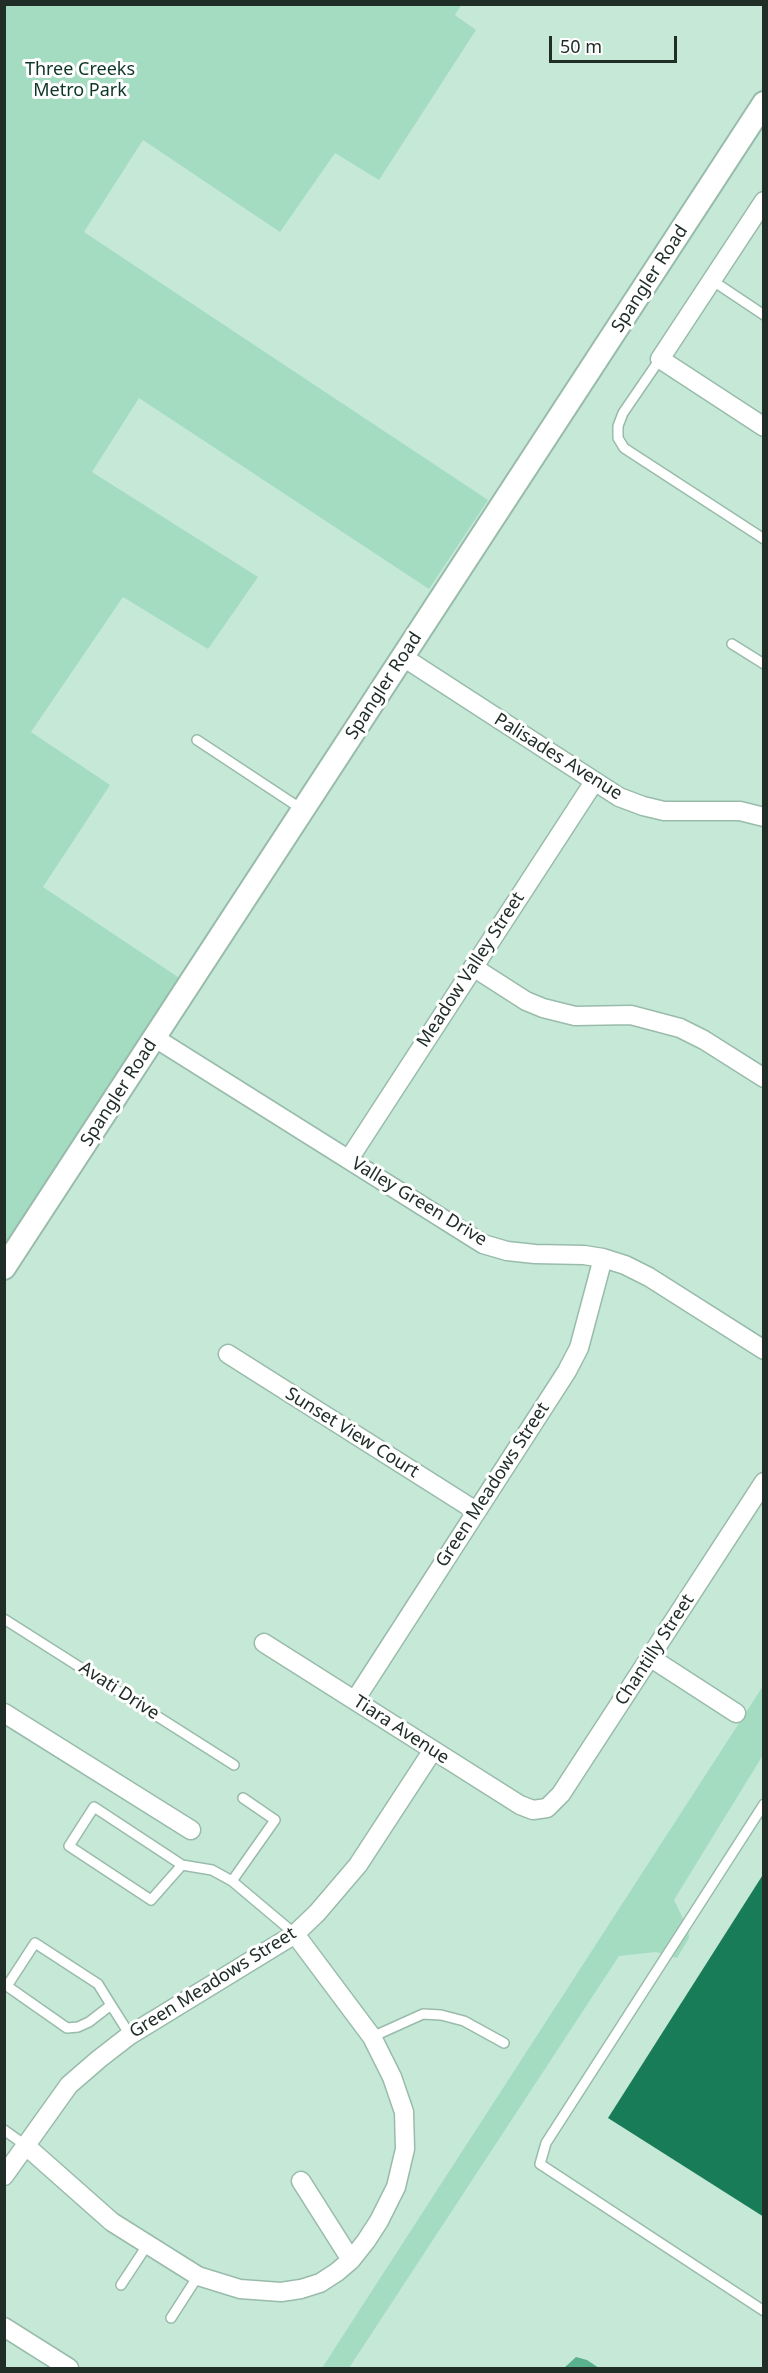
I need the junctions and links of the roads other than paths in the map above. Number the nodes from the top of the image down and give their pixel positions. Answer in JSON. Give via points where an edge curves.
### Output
{"nodes":[{"id":1,"x":764,"y":103,"type":"edge"},
{"id":2,"x":764,"y":201,"type":"edge"},
{"id":3,"x":713,"y":281,"type":"junction"},
{"id":4,"x":764,"y":315,"type":"edge"},
{"id":5,"x":660,"y":359,"type":"junction"},
{"id":6,"x":764,"y":427,"type":"edge"},
{"id":7,"x":764,"y":539,"type":"edge"},
{"id":8,"x":732,"y":644,"type":"dead end"},
{"id":9,"x":403,"y":657,"type":"junction"},
{"id":10,"x":764,"y":664,"type":"edge"},
{"id":11,"x":196,"y":741,"type":"dead end"},
{"id":12,"x":594,"y":782,"type":"junction"},
{"id":13,"x":303,"y":810,"type":"junction"},
{"id":14,"x":764,"y":817,"type":"edge"},
{"id":15,"x":473,"y":968,"type":"junction"},
{"id":16,"x":155,"y":1038,"type":"junction"},
{"id":17,"x":764,"y":1078,"type":"edge"},
{"id":18,"x":349,"y":1159,"type":"junction"},
{"id":19,"x":603,"y":1258,"type":"junction"},
{"id":20,"x":4,"y":1268,"type":"edge"},
{"id":21,"x":764,"y":1350,"type":"edge"},
{"id":22,"x":228,"y":1354,"type":"dead end"},
{"id":23,"x":764,"y":1482,"type":"edge"},
{"id":24,"x":476,"y":1511,"type":"junction"},
{"id":25,"x":4,"y":1618,"type":"edge"},
{"id":26,"x":264,"y":1643,"type":"dead end"},
{"id":27,"x":651,"y":1658,"type":"junction"},
{"id":28,"x":354,"y":1700,"type":"junction"},
{"id":29,"x":4,"y":1713,"type":"edge"},
{"id":30,"x":736,"y":1713,"type":"dead end"},
{"id":31,"x":433,"y":1750,"type":"junction"},
{"id":32,"x":234,"y":1765,"type":"dead end"},
{"id":33,"x":243,"y":1798,"type":"dead end"},
{"id":34,"x":764,"y":1804,"type":"edge"},
{"id":35,"x":540,"y":1809,"type":"joint"},
{"id":36,"x":191,"y":1830,"type":"dead end"},
{"id":37,"x":182,"y":1865,"type":"junction"},
{"id":38,"x":232,"y":1881,"type":"junction"},
{"id":39,"x":294,"y":1934,"type":"junction"},
{"id":40,"x":111,"y":2005,"type":"junction"},
{"id":41,"x":130,"y":2035,"type":"junction"},
{"id":42,"x":372,"y":2037,"type":"junction"},
{"id":43,"x":504,"y":2043,"type":"dead end"},
{"id":44,"x":4,"y":2130,"type":"edge"},
{"id":45,"x":25,"y":2145,"type":"junction"},
{"id":46,"x":4,"y":2176,"type":"edge"},
{"id":47,"x":301,"y":2181,"type":"dead end"},
{"id":48,"x":148,"y":2244,"type":"junction"},
{"id":49,"x":351,"y":2259,"type":"junction"},
{"id":50,"x":198,"y":2276,"type":"junction"},
{"id":51,"x":121,"y":2284,"type":"dead end"},
{"id":52,"x":764,"y":2312,"type":"edge"},
{"id":53,"x":171,"y":2318,"type":"dead end"},
{"id":54,"x":4,"y":2327,"type":"edge"},
{"id":55,"x":69,"y":2368,"type":"edge"}],
"edges":[{"from":1,"to":9,"type":"street","name":"Spangler Road"},
{"from":2,"to":3,"type":"street"},
{"from":3,"to":4,"type":"lane"},
{"from":3,"to":5,"type":"street"},
{"from":5,"to":6,"type":"street"},
{"from":5,"to":7,"type":"lane","via":[[623,413],[618,438],[624,448]]},
{"from":8,"to":10,"type":"lane"},
{"from":9,"to":12,"type":"street","name":"Palisades Avenue"},
{"from":9,"to":13,"type":"street","name":"Spangler Road"},
{"from":11,"to":13,"type":"lane"},
{"from":12,"to":14,"type":"street","name":"Palisades Avenue","via":[[619,797],[664,811],[740,811]]},
{"from":12,"to":15,"type":"street","name":"Meadow Valley Street"},
{"from":13,"to":16,"type":"street","name":"Spangler Road"},
{"from":15,"to":17,"type":"street","via":[[543,1008],[575,1016],[631,1015],[680,1028]]},
{"from":15,"to":18,"type":"street","name":"Meadow Valley Street"},
{"from":16,"to":18,"type":"street","name":"Valley Green Drive"},
{"from":16,"to":20,"type":"street","name":"Spangler Road"},
{"from":18,"to":19,"type":"street","name":"Valley Green Drive","via":[[483,1244],[507,1251]]},
{"from":19,"to":21,"type":"street","name":"Valley Green Drive","via":[[649,1277]]},
{"from":19,"to":24,"type":"street","name":"Green Meadows Street","via":[[579,1348]]},
{"from":22,"to":24,"type":"street","name":"Sunset View Court"},
{"from":23,"to":27,"type":"street","name":"Chantilly Street"},
{"from":24,"to":28,"type":"street","name":"Green Meadows Street"},
{"from":25,"to":32,"type":"lane","name":"Avati Drive"},
{"from":26,"to":28,"type":"street","name":"Tiara Avenue"},
{"from":27,"to":30,"type":"street"},
{"from":27,"to":35,"type":"street","name":"Chantilly Street","via":[[557,1800]]},
{"from":28,"to":31,"type":"street","name":"Tiara Avenue"},
{"from":29,"to":36,"type":"street"},
{"from":31,"to":35,"type":"street","name":"Tiara Avenue","via":[[520,1805]]},
{"from":31,"to":39,"type":"street","name":"Green Meadows Street","via":[[357,1865]]},
{"from":33,"to":38,"type":"lane","via":[[275,1820]]},
{"from":34,"to":52,"type":"lane","via":[[546,2143],[540,2164]]},
{"from":37,"to":37,"type":"lane","via":[[94,1807],[69,1846],[151,1900]]},
{"from":37,"to":38,"type":"lane","via":[[212,1870]]},
{"from":38,"to":39,"type":"lane"},
{"from":39,"to":41,"type":"street","name":"Green Meadows Street"},
{"from":39,"to":42,"type":"street"},
{"from":40,"to":40,"type":"lane","via":[[98,1984],[35,1943],[7,1986],[67,2028],[89,2022]]},
{"from":40,"to":41,"type":"lane"},
{"from":41,"to":45,"type":"street","name":"Green Meadows Street","via":[[69,2085]]},
{"from":42,"to":43,"type":"lane","via":[[423,2014],[464,2021]]},
{"from":42,"to":49,"type":"street","via":[[401,2103],[405,2149],[388,2205]]},
{"from":44,"to":45,"type":"lane"},
{"from":45,"to":46,"type":"street","name":"Green Meadows Street"},
{"from":45,"to":48,"type":"street","via":[[90,2205]]},
{"from":47,"to":49,"type":"street"},
{"from":48,"to":50,"type":"street"},
{"from":48,"to":51,"type":"lane"},
{"from":49,"to":50,"type":"street","via":[[320,2283],[281,2292],[240,2289]]},
{"from":50,"to":53,"type":"lane"},
{"from":54,"to":55,"type":"street"}]}
